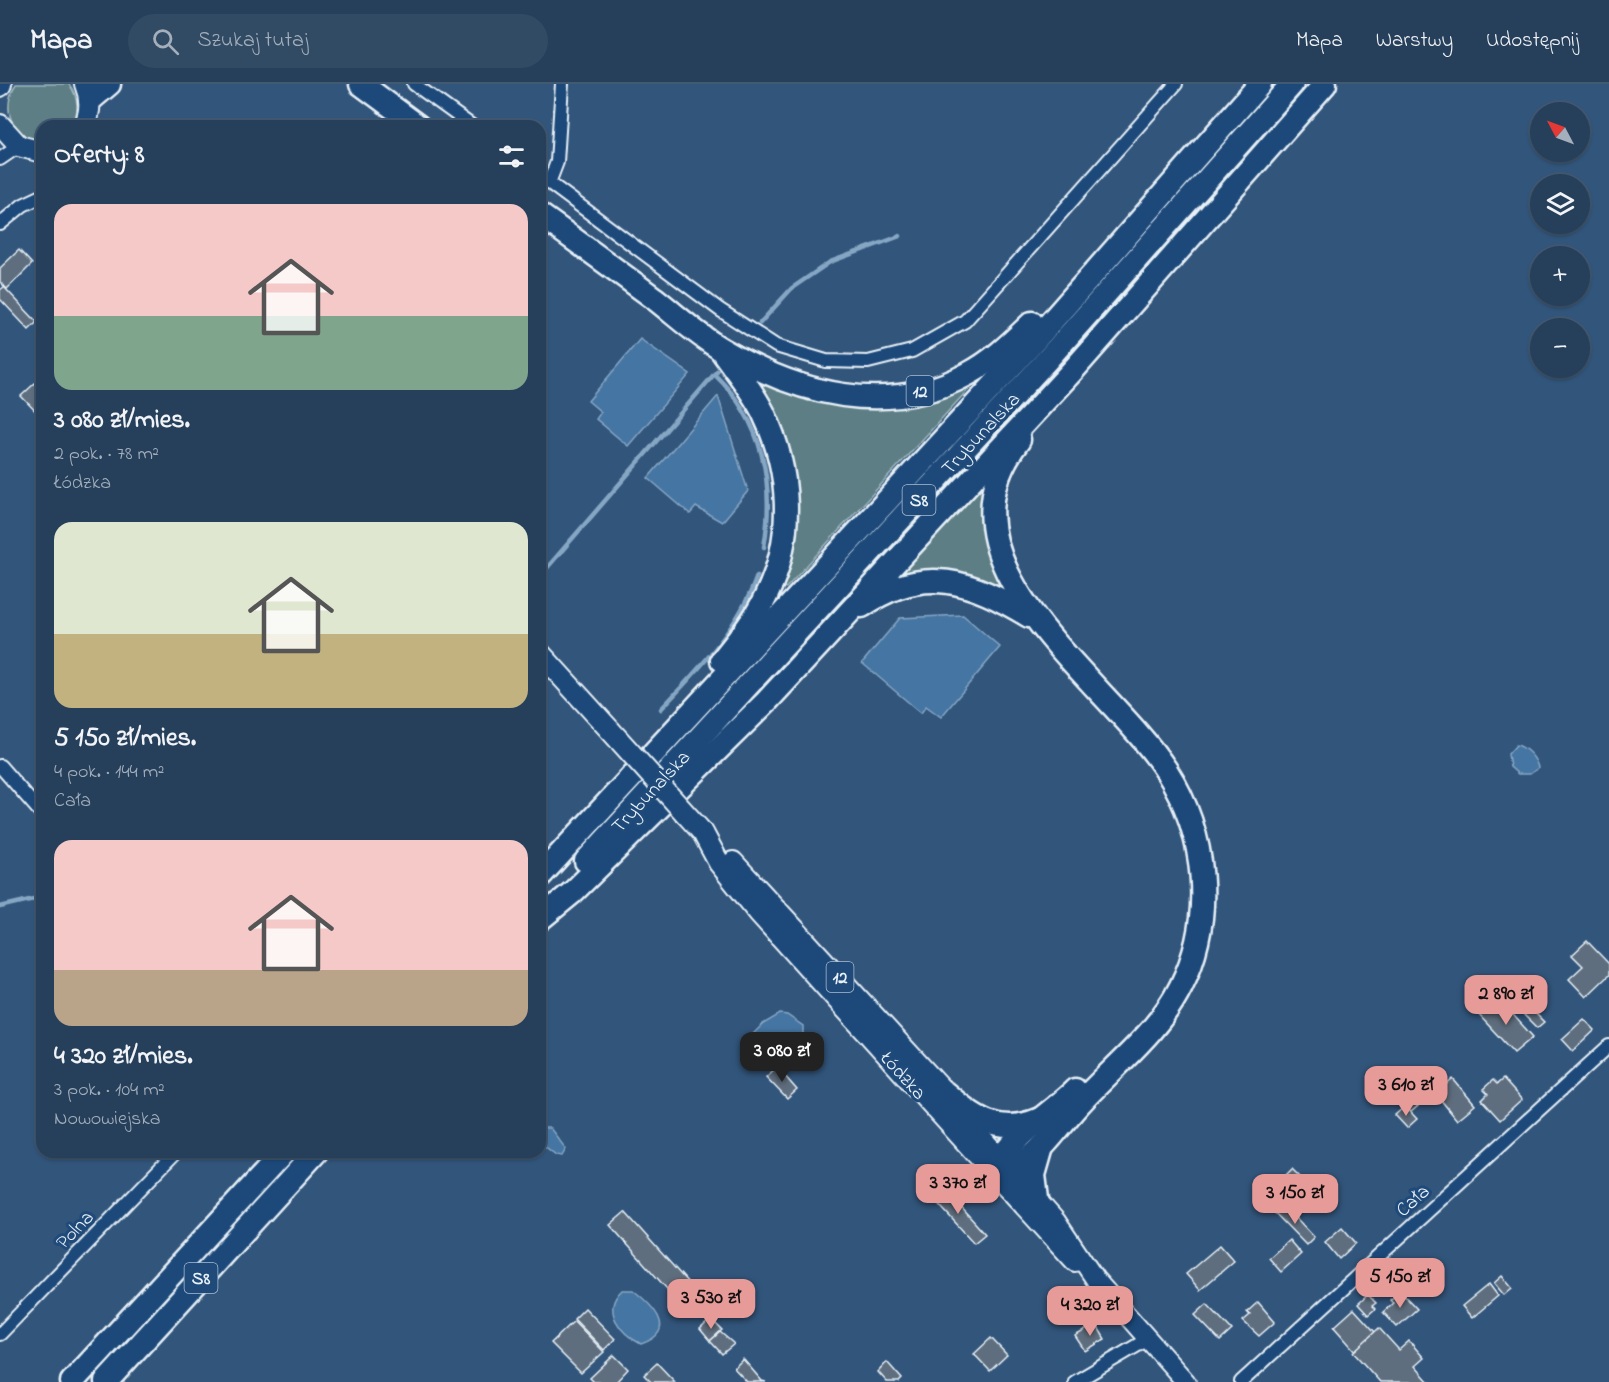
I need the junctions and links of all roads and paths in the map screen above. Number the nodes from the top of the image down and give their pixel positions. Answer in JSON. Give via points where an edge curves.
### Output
{"nodes":[{"id":1,"x":109,"y":84,"type":"edge"},
{"id":2,"x":361,"y":84,"type":"edge"},
{"id":3,"x":414,"y":84,"type":"edge"},
{"id":4,"x":562,"y":84,"type":"edge"},
{"id":5,"x":1176,"y":84,"type":"edge"},
{"id":6,"x":1260,"y":84,"type":"edge"},
{"id":7,"x":1292,"y":84,"type":"edge"},
{"id":8,"x":1325,"y":84,"type":"edge"},
{"id":9,"x":87,"y":92,"type":"edge"},
{"id":10,"x":87,"y":120,"type":"edge"},
{"id":11,"x":410,"y":120,"type":"edge"},
{"id":12,"x":464,"y":120,"type":"edge"},
{"id":13,"x":0,"y":125,"type":"edge"},
{"id":14,"x":19,"y":146,"type":"junction"},
{"id":15,"x":36,"y":150,"type":"edge"},
{"id":16,"x":0,"y":159,"type":"edge"},
{"id":17,"x":546,"y":177,"type":"edge"},
{"id":18,"x":546,"y":181,"type":"edge"},
{"id":19,"x":36,"y":199,"type":"edge"},
{"id":20,"x":546,"y":219,"type":"edge"},
{"id":21,"x":0,"y":224,"type":"edge"},
{"id":22,"x":1091,"y":275,"type":"junction"},
{"id":23,"x":721,"y":350,"type":"junction"},
{"id":24,"x":1075,"y":368,"type":"junction"},
{"id":25,"x":1038,"y":622,"type":"junction"},
{"id":26,"x":833,"y":628,"type":"junction"},
{"id":27,"x":546,"y":660,"type":"edge"},
{"id":28,"x":654,"y":753,"type":"junction"},
{"id":29,"x":0,"y":766,"type":"edge"},
{"id":30,"x":36,"y":807,"type":"edge"},
{"id":31,"x":703,"y":833,"type":"junction"},
{"id":32,"x":1199,"y":868,"type":"junction"},
{"id":33,"x":546,"y":870,"type":"edge"},
{"id":34,"x":546,"y":903,"type":"edge"},
{"id":35,"x":546,"y":914,"type":"edge"},
{"id":36,"x":1609,"y":1046,"type":"edge"},
{"id":37,"x":944,"y":1092,"type":"junction"},
{"id":38,"x":1047,"y":1115,"type":"junction"},
{"id":39,"x":1042,"y":1147,"type":"junction"},
{"id":40,"x":170,"y":1158,"type":"edge"},
{"id":41,"x":278,"y":1158,"type":"edge"},
{"id":42,"x":311,"y":1158,"type":"edge"},
{"id":43,"x":996,"y":1166,"type":"junction"},
{"id":44,"x":1037,"y":1199,"type":"junction"},
{"id":45,"x":1095,"y":1279,"type":"junction"},
{"id":46,"x":0,"y":1334,"type":"edge"},
{"id":47,"x":1149,"y":1339,"type":"junction"},
{"id":48,"x":72,"y":1382,"type":"edge"},
{"id":49,"x":106,"y":1382,"type":"edge"},
{"id":50,"x":1075,"y":1382,"type":"edge"},
{"id":51,"x":1186,"y":1382,"type":"edge"},
{"id":52,"x":1241,"y":1382,"type":"edge"}],
"edges":[{"from":1,"to":9,"type":"highway"},
{"from":2,"to":11,"type":"highway"},
{"from":3,"to":12,"type":"street"},
{"from":4,"to":17,"type":"street","via":[[557,162]]},
{"from":5,"to":18,"type":"street","via":[[964,321],[912,351],[868,362],[826,361],[776,346],[720,310]]},
{"from":6,"to":22,"type":"highway","name":"Trybunalska","number":"S8"},
{"from":7,"to":34,"type":"highway","name":"Trybunalska","number":"S8","via":[[1046,361]]},
{"from":8,"to":24,"type":"highway"},
{"from":9,"to":10,"type":"main road"},
{"from":13,"to":14,"type":"main road"},
{"from":14,"to":15,"type":"main road"},
{"from":14,"to":16,"type":"street"},
{"from":19,"to":21,"type":"street"},
{"from":20,"to":23,"type":"highway","number":"12"},
{"from":22,"to":23,"type":"highway","number":"12","via":[[1002,351],[970,373],[897,397],[867,399],[813,391]]},
{"from":22,"to":28,"type":"highway","name":"Trybunalska","number":"S8"},
{"from":23,"to":28,"type":"highway","via":[[762,410],[776,440],[786,492],[783,545],[777,570],[753,619]]},
{"from":24,"to":25,"type":"highway","number":"12","via":[[1012,450],[996,497],[995,536],[1001,559]]},
{"from":24,"to":26,"type":"highway"},
{"from":25,"to":26,"type":"highway","via":[[981,589],[932,581],[905,585],[883,594]]},
{"from":25,"to":32,"type":"highway","number":"12","via":[[1138,733],[1166,771],[1190,823]]},
{"from":26,"to":35,"type":"highway","via":[[724,745]]},
{"from":27,"to":31,"type":"main road","name":"Łódzka","number":"12","bridge":true},
{"from":28,"to":33,"type":"highway","name":"Trybunalska","number":"S8"},
{"from":29,"to":30,"type":"street"},
{"from":31,"to":37,"type":"main road","name":"Łódzka","number":"12","via":[[789,921]]},
{"from":31,"to":43,"type":"main road","name":"Łódzka","number":"12","via":[[719,863],[759,913]]},
{"from":32,"to":38,"type":"highway","number":"12","via":[[1186,931],[1158,1002],[1143,1025]]},
{"from":32,"to":39,"type":"highway","number":"12","via":[[1204,888],[1200,934],[1181,986],[1151,1032],[1079,1103]]},
{"from":36,"to":52,"type":"street","name":"Cała"},
{"from":37,"to":38,"type":"highway","number":"12","via":[[976,1119],[994,1124],[1019,1125]]},
{"from":37,"to":43,"type":"main road","name":"Łódzka","number":"12"},
{"from":38,"to":43,"type":"highway","via":[[1010,1147]]},
{"from":39,"to":43,"type":"highway","number":"12","via":[[1027,1160]]},
{"from":39,"to":44,"type":"highway","via":[[1035,1170]]},
{"from":40,"to":46,"type":"street","name":"Polna"},
{"from":41,"to":48,"type":"highway","number":"S8"},
{"from":42,"to":49,"type":"highway","number":"S8"},
{"from":43,"to":44,"type":"main road","name":"Łódzka"},
{"from":43,"to":45,"type":"main road","name":"Łódzka","via":[[1063,1251]]},
{"from":44,"to":45,"type":"main road","name":"Łódzka"},
{"from":45,"to":47,"type":"main road","name":"Łódzka"},
{"from":47,"to":50,"type":"street"},
{"from":47,"to":51,"type":"main road","name":"Łódzka"}]}
